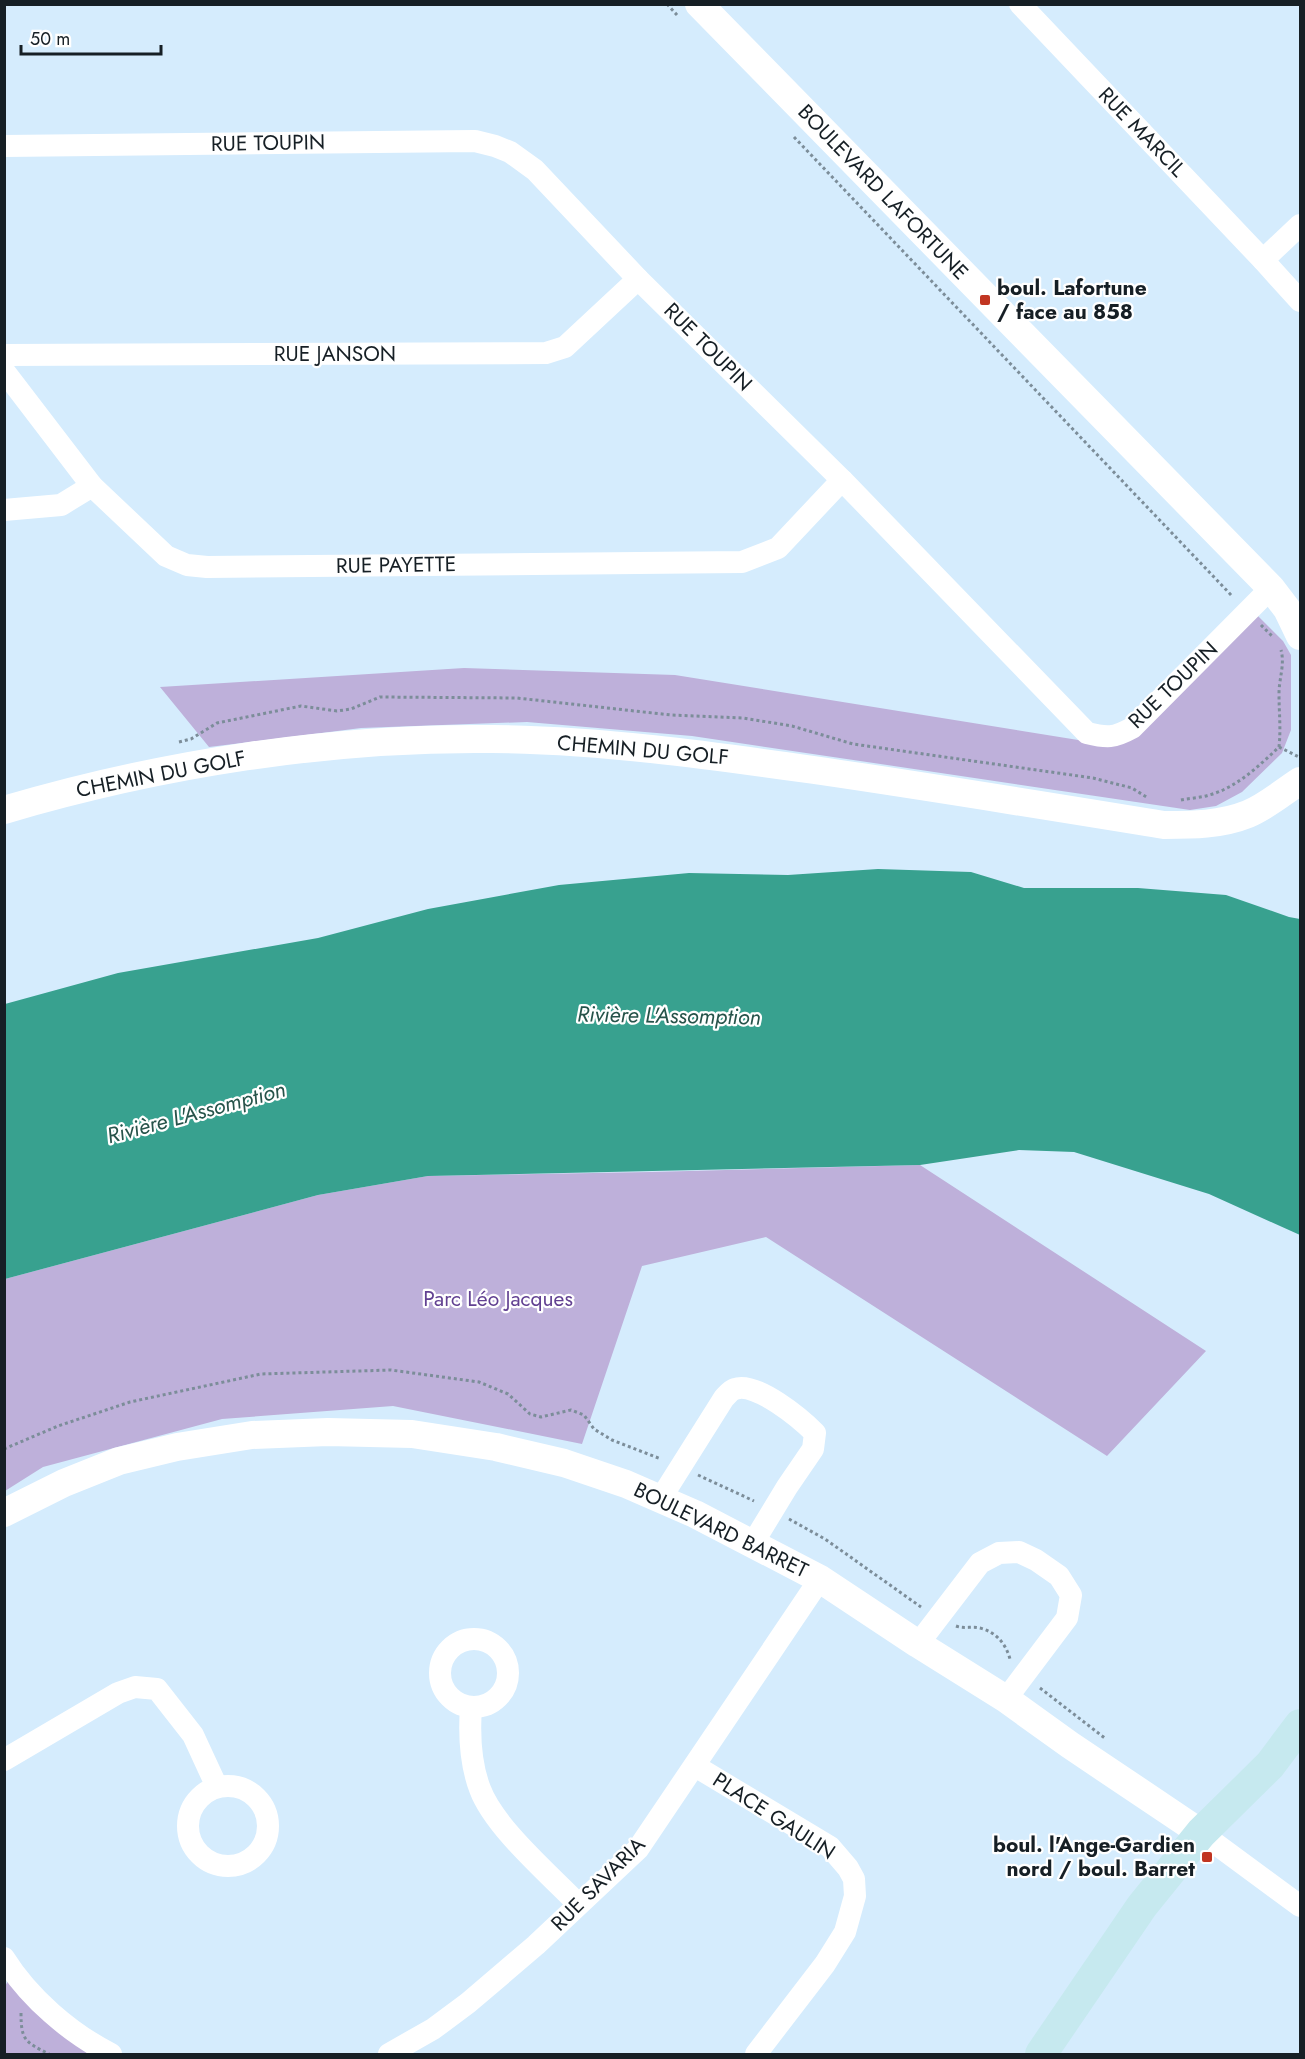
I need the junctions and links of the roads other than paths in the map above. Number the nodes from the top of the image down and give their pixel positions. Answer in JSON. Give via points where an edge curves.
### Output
{"nodes":[{"id":1,"x":1020,"y":4,"type":"edge"},
{"id":2,"x":691,"y":13,"type":"edge"},
{"id":3,"x":4,"y":146,"type":"edge"},
{"id":4,"x":1300,"y":225,"type":"edge"},
{"id":5,"x":1263,"y":260,"type":"junction"},
{"id":6,"x":638,"y":279,"type":"junction"},
{"id":7,"x":1300,"y":301,"type":"edge"},
{"id":8,"x":4,"y":355,"type":"edge"},
{"id":9,"x":4,"y":371,"type":"edge"},
{"id":10,"x":1118,"y":432,"type":"junction"},
{"id":11,"x":842,"y":480,"type":"junction"},
{"id":12,"x":92,"y":486,"type":"junction"},
{"id":13,"x":4,"y":510,"type":"edge"},
{"id":14,"x":1271,"y":588,"type":"junction"},
{"id":15,"x":1300,"y":606,"type":"edge"},
{"id":16,"x":1300,"y":636,"type":"edge"},
{"id":17,"x":1293,"y":754,"type":"edge"},
{"id":18,"x":1289,"y":788,"type":"edge"},
{"id":19,"x":4,"y":810,"type":"edge"},
{"id":20,"x":661,"y":1498,"type":"junction"},
{"id":21,"x":4,"y":1513,"type":"edge"},
{"id":22,"x":753,"y":1543,"type":"junction"},
{"id":23,"x":820,"y":1579,"type":"junction"},
{"id":24,"x":918,"y":1644,"type":"junction"},
{"id":25,"x":1006,"y":1699,"type":"junction"},
{"id":26,"x":471,"y":1707,"type":"dead end"},
{"id":27,"x":1300,"y":1725,"type":"edge"},
{"id":28,"x":4,"y":1760,"type":"edge"},
{"id":29,"x":695,"y":1766,"type":"junction"},
{"id":30,"x":217,"y":1787,"type":"dead end"},
{"id":31,"x":1201,"y":1833,"type":"junction"},
{"id":32,"x":578,"y":1904,"type":"junction"},
{"id":33,"x":1300,"y":1906,"type":"edge"},
{"id":34,"x":4,"y":1958,"type":"edge"},
{"id":35,"x":111,"y":2055,"type":"edge"},
{"id":36,"x":389,"y":2055,"type":"edge"},
{"id":37,"x":756,"y":2055,"type":"edge"},
{"id":38,"x":1041,"y":2055,"type":"edge"}],
"edges":[{"from":1,"to":5,"type":"street","name":"RUE MARCIL"},
{"from":2,"to":10,"type":"street","name":"BOULEVARD LAFORTUNE"},
{"from":3,"to":6,"type":"street","name":"RUE TOUPIN","via":[[485,143],[510,152],[535,170]]},
{"from":4,"to":5,"type":"street"},
{"from":5,"to":7,"type":"street","name":"RUE MARCIL"},
{"from":6,"to":8,"type":"street","name":"RUE JANSON","via":[[565,347],[546,353]]},
{"from":6,"to":11,"type":"street","name":"RUE TOUPIN"},
{"from":9,"to":12,"type":"street","name":"RUE PAYETTE"},
{"from":10,"to":14,"type":"street","name":"BOULEVARD LAFORTUNE"},
{"from":10,"to":15,"type":"street","name":"BOULEVARD LAFORTUNE","via":[[1136,440]]},
{"from":11,"to":12,"type":"street","name":"RUE PAYETTE","via":[[777,548],[742,562],[207,567],[186,565],[166,556]]},
{"from":11,"to":14,"type":"street","name":"RUE TOUPIN","via":[[1087,733],[1102,737],[1118,736],[1132,728]]},
{"from":12,"to":13,"type":"street","via":[[61,505]]},
{"from":14,"to":16,"type":"street","name":"BOULEVARD LAFORTUNE"},
{"from":17,"to":18,"type":"street","name":"CHEMIN DU GOLF"},
{"from":18,"to":19,"type":"street","name":"CHEMIN DU GOLF","via":[[1249,814],[1226,821],[1164,825],[699,754],[588,743],[402,740],[247,756],[174,768]]},
{"from":20,"to":21,"type":"street","name":"BOULEVARD BARRET","via":[[564,1464],[496,1447],[412,1434],[328,1432],[252,1435],[119,1461]]},
{"from":20,"to":22,"type":"street","name":"BOULEVARD BARRET"},
{"from":20,"to":22,"type":"street","via":[[724,1398],[735,1389],[760,1393],[815,1433],[813,1449]]},
{"from":22,"to":23,"type":"street","name":"BOULEVARD BARRET"},
{"from":23,"to":24,"type":"street","name":"BOULEVARD BARRET"},
{"from":23,"to":29,"type":"street","name":"RUE SAVARIA"},
{"from":24,"to":25,"type":"street","name":"BOULEVARD BARRET"},
{"from":24,"to":25,"type":"street","via":[[980,1563],[999,1553],[1019,1552],[1036,1560],[1059,1576],[1071,1595],[1067,1618]]},
{"from":25,"to":31,"type":"street","name":"BOULEVARD BARRET"},
{"from":26,"to":32,"type":"street","via":[[472,1764],[480,1791],[503,1827]]},
{"from":27,"to":31,"type":"main road","via":[[1270,1766]]},
{"from":28,"to":30,"type":"street","via":[[118,1693],[135,1687],[157,1689],[193,1735]]},
{"from":29,"to":32,"type":"street","name":"RUE SAVARIA","via":[[638,1849]]},
{"from":29,"to":37,"type":"street","name":"PLACE GAULIN","via":[[830,1847],[854,1879],[855,1896],[845,1932]]},
{"from":31,"to":33,"type":"street"},
{"from":31,"to":38,"type":"main road","via":[[1142,1906]]},
{"from":32,"to":36,"type":"street","name":"RUE SAVARIA","via":[[468,2003],[433,2030]]},
{"from":34,"to":35,"type":"street","via":[[51,2013]]}]}
